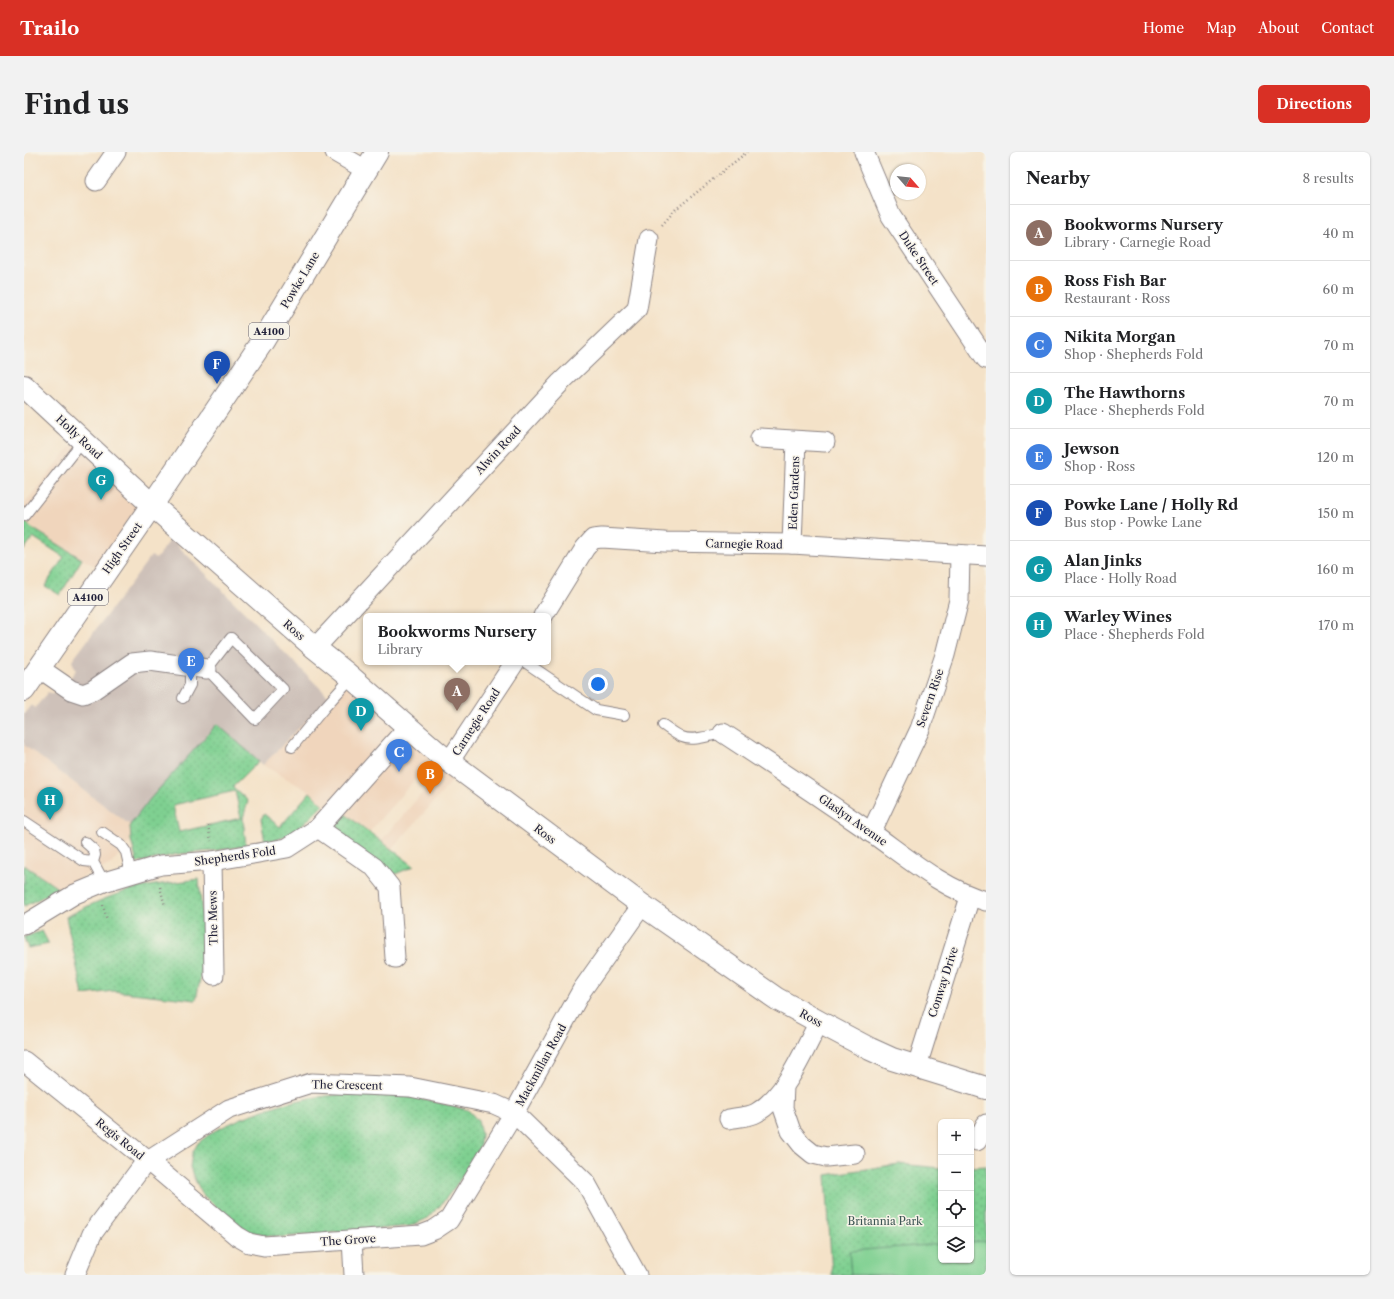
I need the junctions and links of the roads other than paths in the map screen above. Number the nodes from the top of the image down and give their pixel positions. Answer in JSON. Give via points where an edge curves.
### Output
{"nodes":[{"id":1,"x":116,"y":152,"type":"edge"},
{"id":2,"x":335,"y":152,"type":"edge"},
{"id":3,"x":864,"y":152,"type":"edge"},
{"id":4,"x":372,"y":161,"type":"edge"},
{"id":5,"x":96,"y":181,"type":"dead end"},
{"id":6,"x":649,"y":239,"type":"road end"},
{"id":7,"x":986,"y":359,"type":"edge"},
{"id":8,"x":24,"y":386,"type":"edge"},
{"id":9,"x":760,"y":438,"type":"dead end"},
{"id":10,"x":83,"y":441,"type":"junction"},
{"id":11,"x":796,"y":441,"type":"junction"},
{"id":12,"x":825,"y":442,"type":"dead end"},
{"id":13,"x":152,"y":505,"type":"junction"},
{"id":14,"x":24,"y":516,"type":"edge"},
{"id":15,"x":792,"y":544,"type":"junction"},
{"id":16,"x":960,"y":555,"type":"junction"},
{"id":17,"x":986,"y":556,"type":"edge"},
{"id":18,"x":545,"y":613,"type":"edge"},
{"id":19,"x":315,"y":648,"type":"junction"},
{"id":20,"x":513,"y":665,"type":"edge"},
{"id":21,"x":529,"y":665,"type":"edge"},
{"id":22,"x":39,"y":668,"type":"junction"},
{"id":23,"x":198,"y":668,"type":"junction"},
{"id":24,"x":352,"y":677,"type":"junction"},
{"id":25,"x":24,"y":690,"type":"edge"},
{"id":26,"x":183,"y":698,"type":"dead end"},
{"id":27,"x":624,"y":715,"type":"dead end"},
{"id":28,"x":663,"y":725,"type":"dead end"},
{"id":29,"x":408,"y":727,"type":"junction"},
{"id":30,"x":723,"y":733,"type":"joint"},
{"id":31,"x":292,"y":747,"type":"dead end"},
{"id":32,"x":449,"y":762,"type":"junction"},
{"id":33,"x":24,"y":821,"type":"edge"},
{"id":34,"x":318,"y":828,"type":"junction"},
{"id":35,"x":102,"y":832,"type":"dead end"},
{"id":36,"x":871,"y":833,"type":"junction"},
{"id":37,"x":85,"y":842,"type":"dead end"},
{"id":38,"x":212,"y":861,"type":"junction"},
{"id":39,"x":93,"y":862,"type":"junction"},
{"id":40,"x":131,"y":874,"type":"junction"},
{"id":41,"x":104,"y":882,"type":"junction"},
{"id":42,"x":978,"y":899,"type":"edge"},
{"id":43,"x":642,"y":905,"type":"junction"},
{"id":44,"x":26,"y":922,"type":"edge"},
{"id":45,"x":394,"y":958,"type":"dead end"},
{"id":46,"x":214,"y":975,"type":"dead end"},
{"id":47,"x":819,"y":1022,"type":"junction"},
{"id":48,"x":24,"y":1061,"type":"edge"},
{"id":49,"x":917,"y":1066,"type":"junction"},
{"id":50,"x":784,"y":1086,"type":"junction"},
{"id":51,"x":986,"y":1088,"type":"edge"},
{"id":52,"x":514,"y":1113,"type":"junction"},
{"id":53,"x":729,"y":1119,"type":"dead end"},
{"id":54,"x":986,"y":1124,"type":"edge"},
{"id":55,"x":977,"y":1141,"type":"dead end"},
{"id":56,"x":855,"y":1154,"type":"dead end"},
{"id":57,"x":148,"y":1161,"type":"junction"},
{"id":58,"x":352,"y":1240,"type":"junction"},
{"id":59,"x":75,"y":1275,"type":"edge"},
{"id":60,"x":354,"y":1275,"type":"edge"},
{"id":61,"x":637,"y":1275,"type":"edge"}],
"edges":[{"from":1,"to":5,"type":"street"},
{"from":2,"to":4,"type":"street"},
{"from":3,"to":7,"type":"street","name":"Duke Street","via":[[891,216]]},
{"from":4,"to":13,"type":"street","name":"Powke Lane","number":"A4100","via":[[263,341]]},
{"from":6,"to":19,"type":"street","name":"Alwin Road","via":[[638,309],[561,382]]},
{"from":8,"to":10,"type":"street","name":"Holly Road"},
{"from":9,"to":11,"type":"street","name":"Eden Gardens"},
{"from":10,"to":13,"type":"street","name":"Holly Road"},
{"from":10,"to":14,"type":"lane"},
{"from":11,"to":12,"type":"street","name":"Eden Gardens"},
{"from":11,"to":15,"type":"street","name":"Eden Gardens"},
{"from":13,"to":19,"type":"street","name":"Ross"},
{"from":13,"to":22,"type":"street","name":"High Street","number":"A4100"},
{"from":15,"to":16,"type":"street","name":"Carnegie Road"},
{"from":15,"to":18,"type":"street","name":"Carnegie Road","via":[[602,538],[593,540],[585,548]]},
{"from":16,"to":17,"type":"street","name":"Carnegie Road"},
{"from":16,"to":36,"type":"street","name":"Severn Rise","via":[[959,600],[945,655],[920,729]]},
{"from":19,"to":24,"type":"street","name":"Ross"},
{"from":20,"to":32,"type":"street","name":"Carnegie Road"},
{"from":21,"to":27,"type":"lane","via":[[596,710]]},
{"from":22,"to":23,"type":"street","via":[[70,690],[83,694],[132,663],[150,661]]},
{"from":22,"to":25,"type":"street","name":"High Street","number":"A4100"},
{"from":23,"to":23,"type":"lane","via":[[231,638],[283,689],[255,719]]},
{"from":23,"to":26,"type":"lane"},
{"from":24,"to":29,"type":"street","name":"Ross"},
{"from":24,"to":31,"type":"lane"},
{"from":28,"to":30,"type":"lane","via":[[687,739]]},
{"from":29,"to":32,"type":"street","name":"Ross"},
{"from":29,"to":34,"type":"street","name":"Shepherds Fold"},
{"from":30,"to":36,"type":"street","name":"Glaslyn Avenue"},
{"from":32,"to":43,"type":"street","name":"Ross"},
{"from":33,"to":39,"type":"lane","via":[[84,861]]},
{"from":34,"to":38,"type":"street","name":"Shepherds Fold","via":[[286,848]]},
{"from":34,"to":45,"type":"street","via":[[374,867],[390,887]]},
{"from":35,"to":40,"type":"lane","via":[[121,845],[126,852]]},
{"from":36,"to":42,"type":"street","name":"Glaslyn Avenue","via":[[916,865]]},
{"from":37,"to":39,"type":"lane","via":[[94,850]]},
{"from":38,"to":40,"type":"street","name":"Shepherds Fold","via":[[161,865]]},
{"from":38,"to":46,"type":"street","name":"The Mews"},
{"from":39,"to":41,"type":"lane"},
{"from":40,"to":41,"type":"street","name":"Shepherds Fold"},
{"from":41,"to":44,"type":"street","name":"Shepherds Fold","via":[[75,894]]},
{"from":42,"to":49,"type":"street","name":"Conway Drive"},
{"from":43,"to":47,"type":"street","name":"Ross","via":[[777,999]]},
{"from":43,"to":52,"type":"street","name":"Mackmillan Road","via":[[582,990]]},
{"from":47,"to":49,"type":"street","name":"Ross","via":[[892,1059]]},
{"from":47,"to":50,"type":"street"},
{"from":48,"to":57,"type":"street","name":"Regis Road"},
{"from":49,"to":51,"type":"street","name":"Ross"},
{"from":50,"to":53,"type":"street","via":[[773,1100],[755,1114]]},
{"from":50,"to":56,"type":"street","via":[[783,1108],[792,1131],[802,1145],[813,1154],[826,1157]]},
{"from":52,"to":57,"type":"street","name":"The Crescent","via":[[494,1104],[410,1088],[311,1083],[229,1109]]},
{"from":52,"to":58,"type":"street","name":"The Grove","via":[[449,1220],[434,1230],[420,1234]]},
{"from":52,"to":61,"type":"street","name":"Mackmillan Road","via":[[586,1183]]},
{"from":54,"to":55,"type":"street"},
{"from":57,"to":58,"type":"street","name":"The Grove","via":[[248,1243],[264,1246]]},
{"from":57,"to":59,"type":"street","name":"Regis Road","via":[[92,1234]]},
{"from":58,"to":60,"type":"street"}]}
